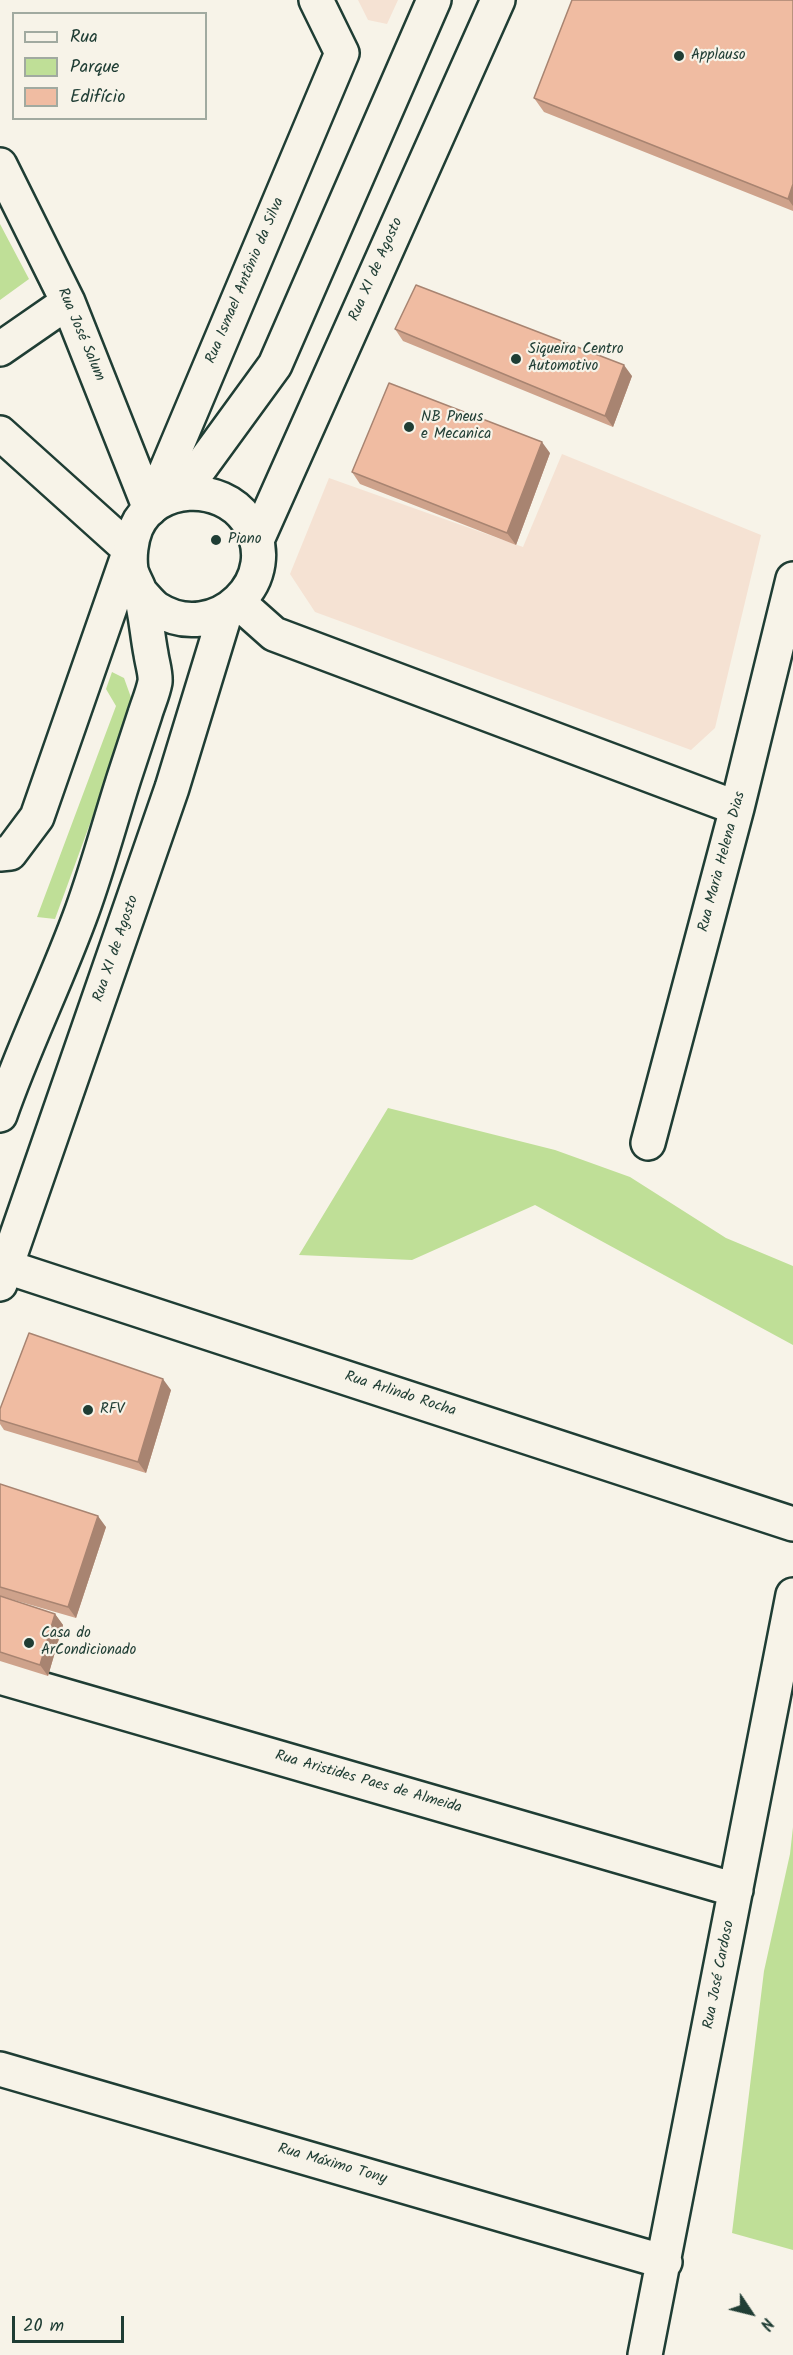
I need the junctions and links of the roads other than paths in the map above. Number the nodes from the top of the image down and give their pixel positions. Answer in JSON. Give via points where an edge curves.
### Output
{"nodes":[{"id":1,"x":316,"y":0,"type":"edge"},
{"id":2,"x":434,"y":0,"type":"edge"},
{"id":3,"x":498,"y":0,"type":"edge"},
{"id":4,"x":0,"y":165,"type":"edge"},
{"id":5,"x":68,"y":302,"type":"junction"},
{"id":6,"x":0,"y":349,"type":"edge"},
{"id":7,"x":0,"y":433,"type":"edge"},
{"id":8,"x":181,"y":494,"type":"junction"},
{"id":9,"x":150,"y":509,"type":"junction"},
{"id":10,"x":256,"y":540,"type":"junction"},
{"id":11,"x":130,"y":550,"type":"junction"},
{"id":12,"x":793,"y":579,"type":"edge"},
{"id":13,"x":140,"y":592,"type":"junction"},
{"id":14,"x":232,"y":606,"type":"junction"},
{"id":15,"x":737,"y":808,"type":"junction"},
{"id":16,"x":0,"y":854,"type":"edge"},
{"id":17,"x":0,"y":1115,"type":"edge"},
{"id":18,"x":648,"y":1143,"type":"dead end"},
{"id":19,"x":3,"y":1275,"type":"edge"},
{"id":20,"x":793,"y":1524,"type":"edge"},
{"id":21,"x":793,"y":1595,"type":"edge"},
{"id":22,"x":0,"y":1677,"type":"edge"},
{"id":23,"x":736,"y":1890,"type":"junction"},
{"id":24,"x":0,"y":2069,"type":"edge"},
{"id":25,"x":664,"y":2262,"type":"junction"},
{"id":26,"x":645,"y":2355,"type":"edge"}],
"edges":[{"from":1,"to":9,"type":"street","name":"Rua Ismael Antônio da Silva","via":[[342,53]]},
{"from":2,"to":8,"type":"street","via":[[275,365]]},
{"from":3,"to":10,"type":"street","name":"Rua XI de Agosto"},
{"from":4,"to":5,"type":"street","name":"Rua José Salum"},
{"from":5,"to":6,"type":"street"},
{"from":5,"to":9,"type":"street","name":"Rua José Salum"},
{"from":7,"to":11,"type":"street"},
{"from":8,"to":9,"type":"street"},
{"from":8,"to":10,"type":"street","via":[[212,495],[232,504],[247,520]]},
{"from":9,"to":11,"type":"street","via":[[136,527]]},
{"from":10,"to":14,"type":"street","via":[[258,563],[251,584]]},
{"from":11,"to":13,"type":"street","via":[[131,571]]},
{"from":11,"to":16,"type":"street","via":[[37,817],[10,853]]},
{"from":12,"to":15,"type":"street","name":"Rua Maria Helena Dias"},
{"from":13,"to":14,"type":"street","via":[[155,608],[176,618],[198,620],[219,615]]},
{"from":13,"to":17,"type":"street","via":[[156,680],[82,911]]},
{"from":14,"to":15,"type":"street","via":[[274,634]]},
{"from":14,"to":19,"type":"street","name":"Rua XI de Agosto"},
{"from":15,"to":18,"type":"street","name":"Rua Maria Helena Dias"},
{"from":19,"to":20,"type":"street","name":"Rua Arlindo Rocha"},
{"from":21,"to":23,"type":"street","name":"Rua José Cardoso"},
{"from":22,"to":23,"type":"street","name":"Rua Aristides Paes de Almeida"},
{"from":23,"to":25,"type":"street","name":"Rua José Cardoso"},
{"from":24,"to":25,"type":"street","name":"Rua Máximo Tony"},
{"from":25,"to":26,"type":"street","name":"Rua José Cardoso"}]}
